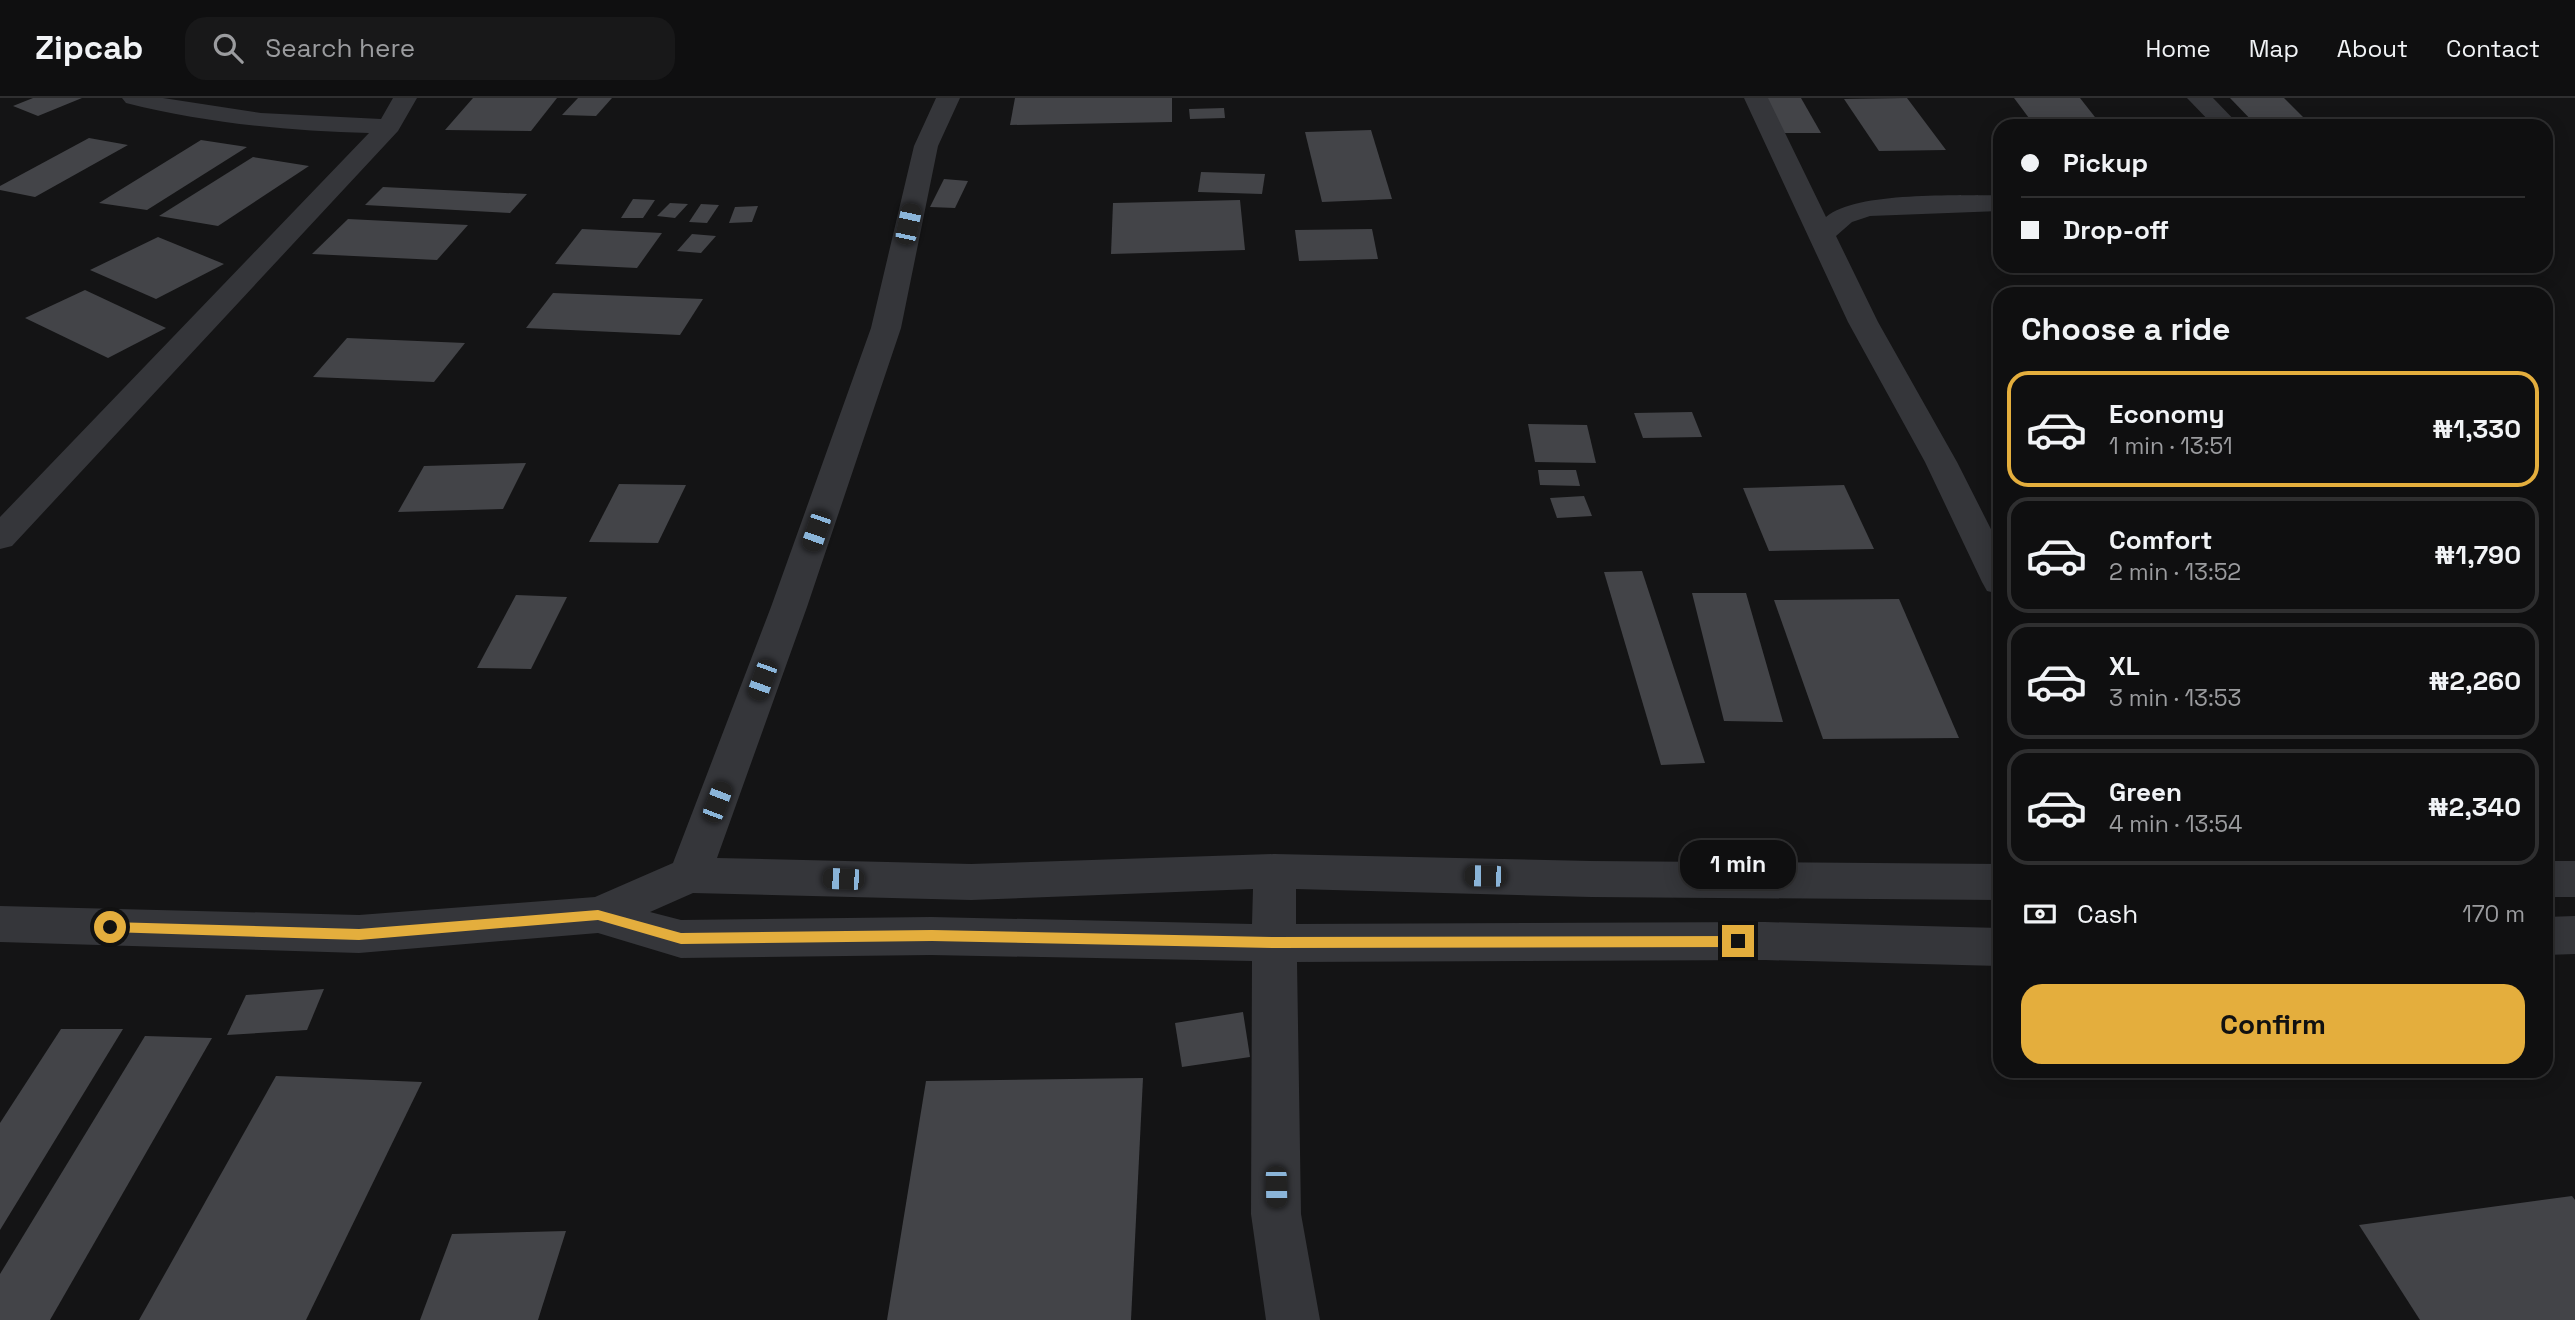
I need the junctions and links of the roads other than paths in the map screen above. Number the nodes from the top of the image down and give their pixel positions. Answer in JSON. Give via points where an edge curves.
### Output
{"nodes":[{"id":1,"x":134,"y":98,"type":"edge"},
{"id":2,"x":405,"y":98,"type":"edge"},
{"id":3,"x":948,"y":98,"type":"edge"},
{"id":4,"x":1756,"y":98,"type":"edge"},
{"id":5,"x":2199,"y":98,"type":"edge"},
{"id":6,"x":2221,"y":119,"type":"edge"},
{"id":7,"x":389,"y":126,"type":"junction"},
{"id":8,"x":1993,"y":203,"type":"edge"},
{"id":9,"x":1822,"y":234,"type":"junction"},
{"id":10,"x":0,"y":538,"type":"edge"},
{"id":11,"x":1993,"y":568,"type":"edge"},
{"id":12,"x":1274,"y":871,"type":"junction"},
{"id":13,"x":690,"y":875,"type":"junction"},
{"id":14,"x":2553,"y":879,"type":"edge"},
{"id":15,"x":2575,"y":879,"type":"edge"},
{"id":16,"x":1993,"y":882,"type":"edge"},
{"id":17,"x":598,"y":915,"type":"junction"},
{"id":18,"x":0,"y":924,"type":"edge"},
{"id":19,"x":2575,"y":935,"type":"edge"},
{"id":20,"x":2553,"y":936,"type":"edge"},
{"id":21,"x":1273,"y":943,"type":"junction"},
{"id":22,"x":1993,"y":947,"type":"edge"},
{"id":23,"x":1293,"y":1320,"type":"edge"}],
"edges":[{"from":1,"to":7,"type":"street","via":[[261,122]]},
{"from":2,"to":7,"type":"street"},
{"from":3,"to":13,"type":"street","via":[[926,146],[886,328]]},
{"from":4,"to":9,"type":"street"},
{"from":5,"to":6,"type":"street"},
{"from":7,"to":10,"type":"street"},
{"from":8,"to":9,"type":"street","via":[[1867,208],[1843,216]]},
{"from":9,"to":11,"type":"street","via":[[1863,322]]},
{"from":12,"to":13,"type":"street","via":[[971,882]]},
{"from":12,"to":16,"type":"street"},
{"from":12,"to":21,"type":"street"},
{"from":13,"to":17,"type":"street"},
{"from":14,"to":15,"type":"street"},
{"from":17,"to":18,"type":"street","via":[[359,934]]},
{"from":17,"to":21,"type":"street","via":[[681,939],[932,936]]},
{"from":19,"to":20,"type":"street"},
{"from":21,"to":22,"type":"street","via":[[1765,941]]},
{"from":21,"to":23,"type":"street","via":[[1276,1214]]}]}
